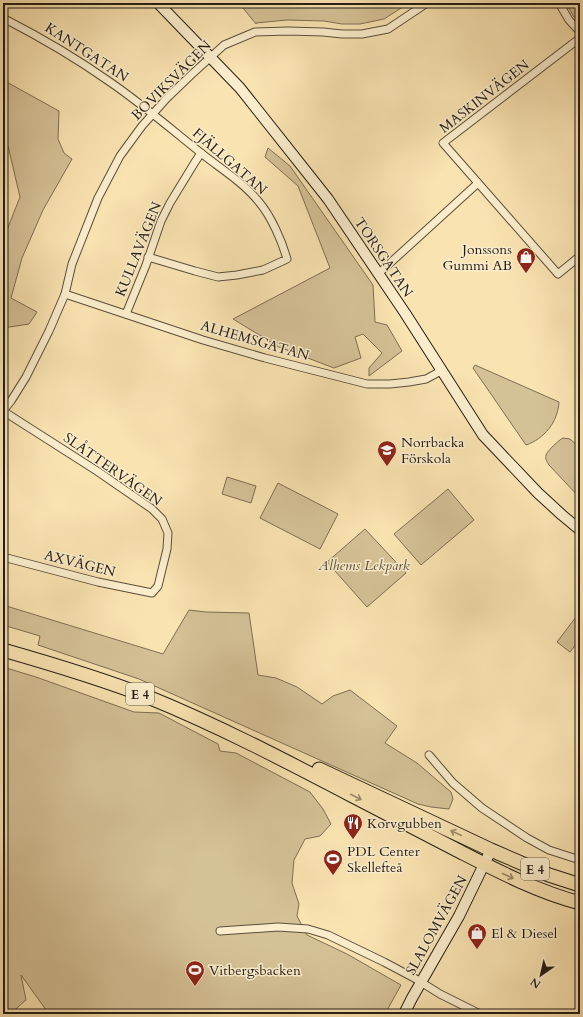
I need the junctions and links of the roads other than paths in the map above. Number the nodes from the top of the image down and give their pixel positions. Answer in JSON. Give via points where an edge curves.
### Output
{"nodes":[{"id":1,"x":158,"y":3,"type":"edge"},
{"id":2,"x":427,"y":3,"type":"edge"},
{"id":3,"x":559,"y":3,"type":"edge"},
{"id":4,"x":3,"y":18,"type":"edge"},
{"id":5,"x":580,"y":32,"type":"edge"},
{"id":6,"x":580,"y":38,"type":"edge"},
{"id":7,"x":210,"y":58,"type":"junction"},
{"id":8,"x":153,"y":114,"type":"junction"},
{"id":9,"x":201,"y":153,"type":"junction"},
{"id":10,"x":478,"y":183,"type":"junction"},
{"id":11,"x":580,"y":256,"type":"edge"},
{"id":12,"x":148,"y":257,"type":"junction"},
{"id":13,"x":378,"y":274,"type":"junction"},
{"id":14,"x":64,"y":294,"type":"junction"},
{"id":15,"x":126,"y":314,"type":"junction"},
{"id":16,"x":441,"y":371,"type":"junction"},
{"id":17,"x":3,"y":411,"type":"edge"},
{"id":18,"x":580,"y":530,"type":"edge"},
{"id":19,"x":3,"y":557,"type":"edge"},
{"id":20,"x":152,"y":593,"type":"joint"},
{"id":21,"x":3,"y":641,"type":"edge"},
{"id":22,"x":3,"y":650,"type":"edge"},
{"id":23,"x":429,"y":755,"type":"dead end"},
{"id":24,"x":491,"y":850,"type":"junction"},
{"id":25,"x":580,"y":860,"type":"edge"},
{"id":26,"x":484,"y":864,"type":"junction"},
{"id":27,"x":580,"y":885,"type":"edge"},
{"id":28,"x":580,"y":902,"type":"edge"},
{"id":29,"x":220,"y":931,"type":"dead end"},
{"id":30,"x":421,"y":982,"type":"junction"},
{"id":31,"x":404,"y":1014,"type":"edge"},
{"id":32,"x":480,"y":1014,"type":"edge"}],
"edges":[{"from":1,"to":7,"type":"main road","name":"TORSGATAN"},
{"from":2,"to":7,"type":"street","name":"BOVIKSVÄGEN","via":[[388,29],[362,34],[288,30],[255,32],[224,45]]},
{"from":3,"to":5,"type":"street"},
{"from":4,"to":8,"type":"street","name":"KANTGATAN","via":[[74,58]]},
{"from":6,"to":10,"type":"street","name":"MASKINVÄGEN","via":[[443,143]]},
{"from":7,"to":8,"type":"street","name":"BOVIKSVÄGEN"},
{"from":7,"to":13,"type":"main road","name":"TORSGATAN","via":[[240,88],[328,198]]},
{"from":8,"to":9,"type":"street","name":"FJÄLLGATAN"},
{"from":8,"to":14,"type":"street","name":"BOVIKSVÄGEN","via":[[120,156],[98,198],[72,264]]},
{"from":9,"to":12,"type":"street","name":"KULLAVÄGEN","via":[[170,203]]},
{"from":9,"to":12,"type":"street","name":"FJÄLLGATAN","via":[[233,177],[261,203],[283,245],[287,259],[263,270],[218,276]]},
{"from":10,"to":11,"type":"street","name":"MASKINVÄGEN","via":[[558,274]]},
{"from":10,"to":13,"type":"street"},
{"from":12,"to":15,"type":"street","name":"KULLAVÄGEN"},
{"from":13,"to":16,"type":"main road","name":"TORSGATAN"},
{"from":14,"to":15,"type":"street","name":"ALHEMSGATAN"},
{"from":14,"to":17,"type":"street","name":"BOVIKSVÄGEN","via":[[26,377]]},
{"from":15,"to":16,"type":"street","name":"ALHEMSGATAN","via":[[264,358],[367,384],[409,382],[426,379]]},
{"from":16,"to":18,"type":"main road","name":"TORSGATAN","via":[[483,435],[538,493]]},
{"from":17,"to":20,"type":"street","name":"SLÅTTERVÄGEN","via":[[97,471],[152,509],[162,519],[168,533],[167,549],[158,586]]},
{"from":19,"to":20,"type":"street","name":"AXVÄGEN"},
{"from":24,"to":21,"type":"highway","number":"E 4","one_way":true,"via":[[169,698],[102,672]]},
{"from":22,"to":26,"type":"highway","number":"E 4","one_way":true,"via":[[114,684],[198,718]]},
{"from":23,"to":25,"type":"street","via":[[453,783],[482,808],[549,850]]},
{"from":24,"to":26,"type":"main road","name":"SLALOMVÄGEN"},
{"from":24,"to":27,"type":"highway","number":"E 4","via":[[549,875]]},
{"from":26,"to":28,"type":"highway","number":"E 4","one_way":true,"via":[[530,886]]},
{"from":26,"to":30,"type":"main road","name":"SLALOMVÄGEN"},
{"from":29,"to":30,"type":"street","via":[[278,927],[308,929],[328,935],[373,956]]},
{"from":30,"to":31,"type":"main road","name":"SLALOMVÄGEN"},
{"from":30,"to":32,"type":"street"}]}
